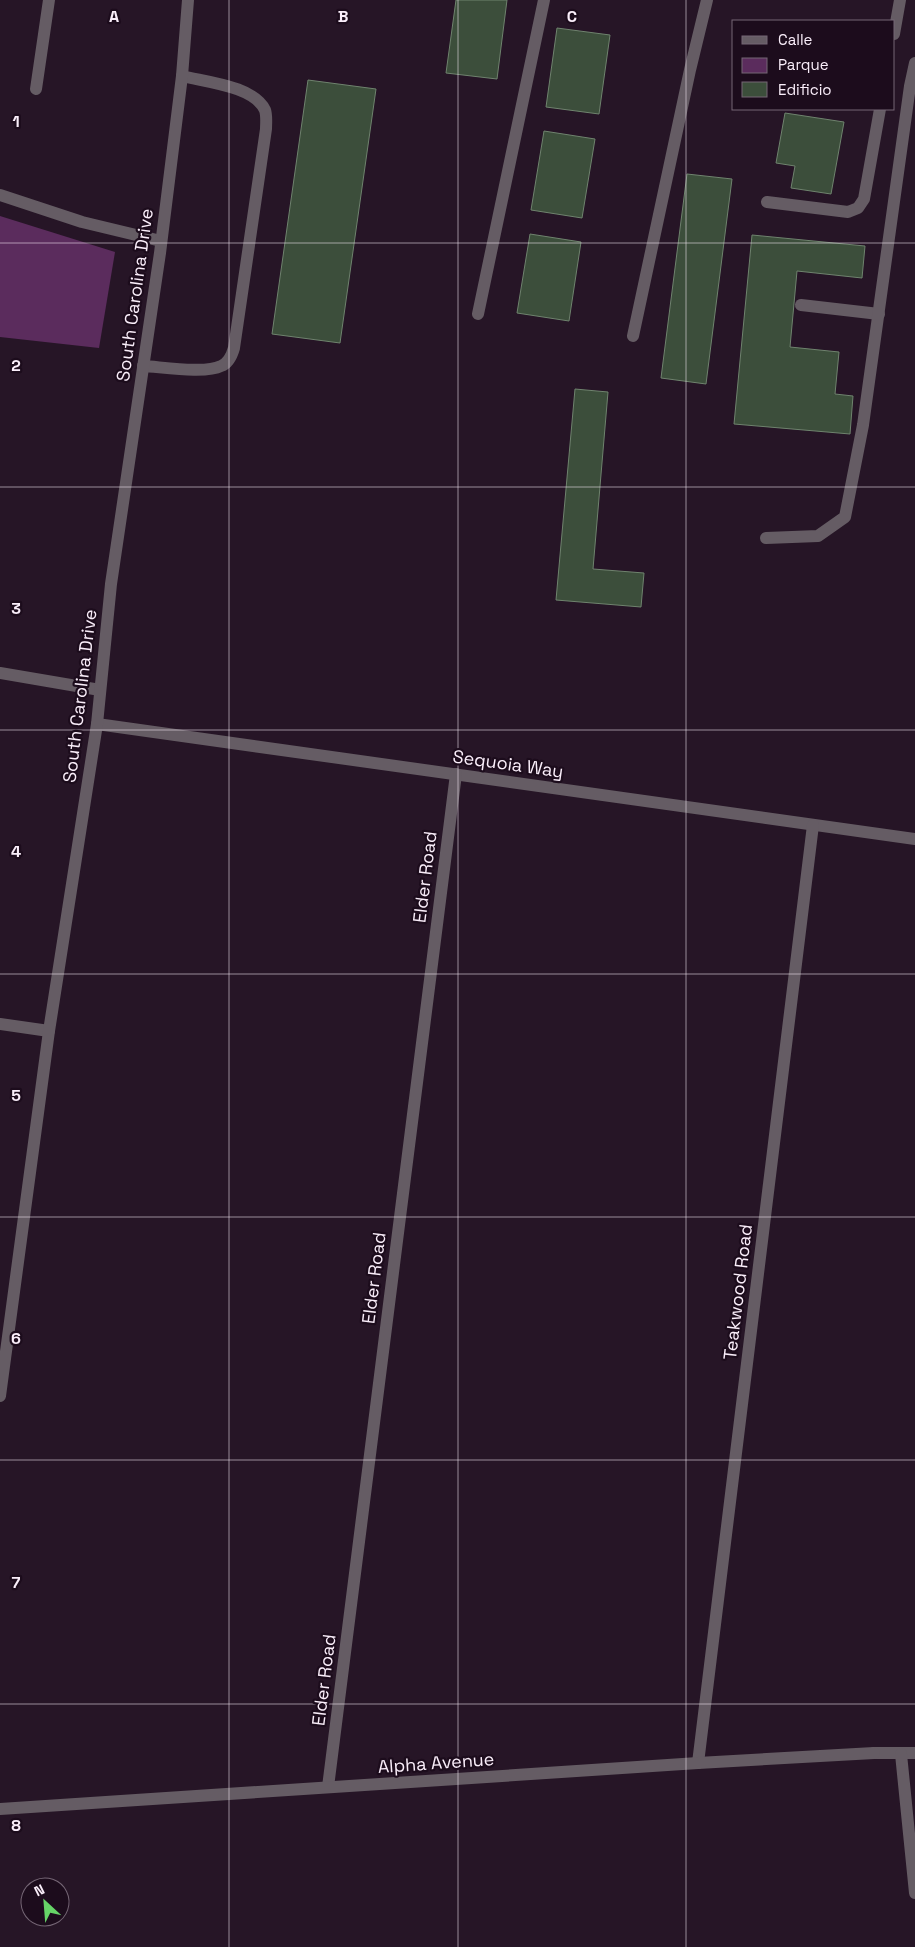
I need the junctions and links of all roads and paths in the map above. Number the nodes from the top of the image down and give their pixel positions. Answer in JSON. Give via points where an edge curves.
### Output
{"nodes":[{"id":1,"x":49,"y":0,"type":"edge"},
{"id":2,"x":188,"y":0,"type":"edge"},
{"id":3,"x":544,"y":0,"type":"edge"},
{"id":4,"x":707,"y":0,"type":"edge"},
{"id":5,"x":900,"y":0,"type":"edge"},
{"id":6,"x":895,"y":28,"type":"edge"},
{"id":7,"x":915,"y":62,"type":"edge"},
{"id":8,"x":182,"y":76,"type":"junction"},
{"id":9,"x":36,"y":89,"type":"dead end"},
{"id":10,"x":880,"y":110,"type":"edge"},
{"id":11,"x":0,"y":195,"type":"edge"},
{"id":12,"x":767,"y":202,"type":"dead end"},
{"id":13,"x":161,"y":241,"type":"junction"},
{"id":14,"x":801,"y":305,"type":"dead end"},
{"id":15,"x":478,"y":314,"type":"dead end"},
{"id":16,"x":879,"y":314,"type":"junction"},
{"id":17,"x":634,"y":336,"type":"dead end"},
{"id":18,"x":143,"y":366,"type":"junction"},
{"id":19,"x":766,"y":538,"type":"dead end"},
{"id":20,"x":0,"y":673,"type":"edge"},
{"id":21,"x":100,"y":690,"type":"junction"},
{"id":22,"x":97,"y":724,"type":"junction"},
{"id":23,"x":456,"y":774,"type":"junction"},
{"id":24,"x":813,"y":825,"type":"junction"},
{"id":25,"x":915,"y":839,"type":"edge"},
{"id":26,"x":0,"y":1024,"type":"edge"},
{"id":27,"x":49,"y":1031,"type":"junction"},
{"id":28,"x":0,"y":1396,"type":"edge"},
{"id":29,"x":915,"y":1753,"type":"edge"},
{"id":30,"x":901,"y":1754,"type":"junction"},
{"id":31,"x":698,"y":1763,"type":"junction"},
{"id":32,"x":328,"y":1787,"type":"junction"},
{"id":33,"x":0,"y":1809,"type":"edge"},
{"id":34,"x":912,"y":1822,"type":"edge"},
{"id":35,"x":915,"y":1893,"type":"edge"}],
"edges":[{"from":1,"to":9,"type":"street"},
{"from":2,"to":8,"type":"street","name":"South Carolina Drive"},
{"from":3,"to":15,"type":"street"},
{"from":4,"to":17,"type":"street"},
{"from":5,"to":6,"type":"street"},
{"from":7,"to":16,"type":"street"},
{"from":8,"to":13,"type":"street","name":"South Carolina Drive"},
{"from":8,"to":18,"type":"street","via":[[245,92],[258,99],[266,112],[266,130],[231,358],[223,366],[210,370]]},
{"from":10,"to":12,"type":"street","via":[[864,199],[858,208],[848,212]]},
{"from":11,"to":13,"type":"street","via":[[82,222]]},
{"from":13,"to":18,"type":"street","name":"South Carolina Drive"},
{"from":14,"to":16,"type":"street"},
{"from":16,"to":19,"type":"street","via":[[863,425],[845,517],[818,536]]},
{"from":18,"to":21,"type":"street","name":"South Carolina Drive","via":[[111,584]]},
{"from":20,"to":21,"type":"street"},
{"from":21,"to":22,"type":"street","name":"South Carolina Drive"},
{"from":22,"to":23,"type":"street","name":"Sequoia Way"},
{"from":22,"to":27,"type":"street","name":"South Carolina Drive"},
{"from":23,"to":24,"type":"street","name":"Sequoia Way"},
{"from":23,"to":32,"type":"street","name":"Elder Road"},
{"from":24,"to":25,"type":"street","name":"Sequoia Way"},
{"from":24,"to":31,"type":"street","name":"Teakwood Road"},
{"from":26,"to":27,"type":"street"},
{"from":27,"to":28,"type":"street","name":"South Carolina Drive"},
{"from":29,"to":30,"type":"street","name":"Alpha Avenue"},
{"from":30,"to":31,"type":"street","name":"Alpha Avenue"},
{"from":30,"to":34,"type":"street"},
{"from":31,"to":32,"type":"street","name":"Alpha Avenue"},
{"from":32,"to":33,"type":"street","name":"Alpha Avenue"},
{"from":34,"to":35,"type":"street"}]}
